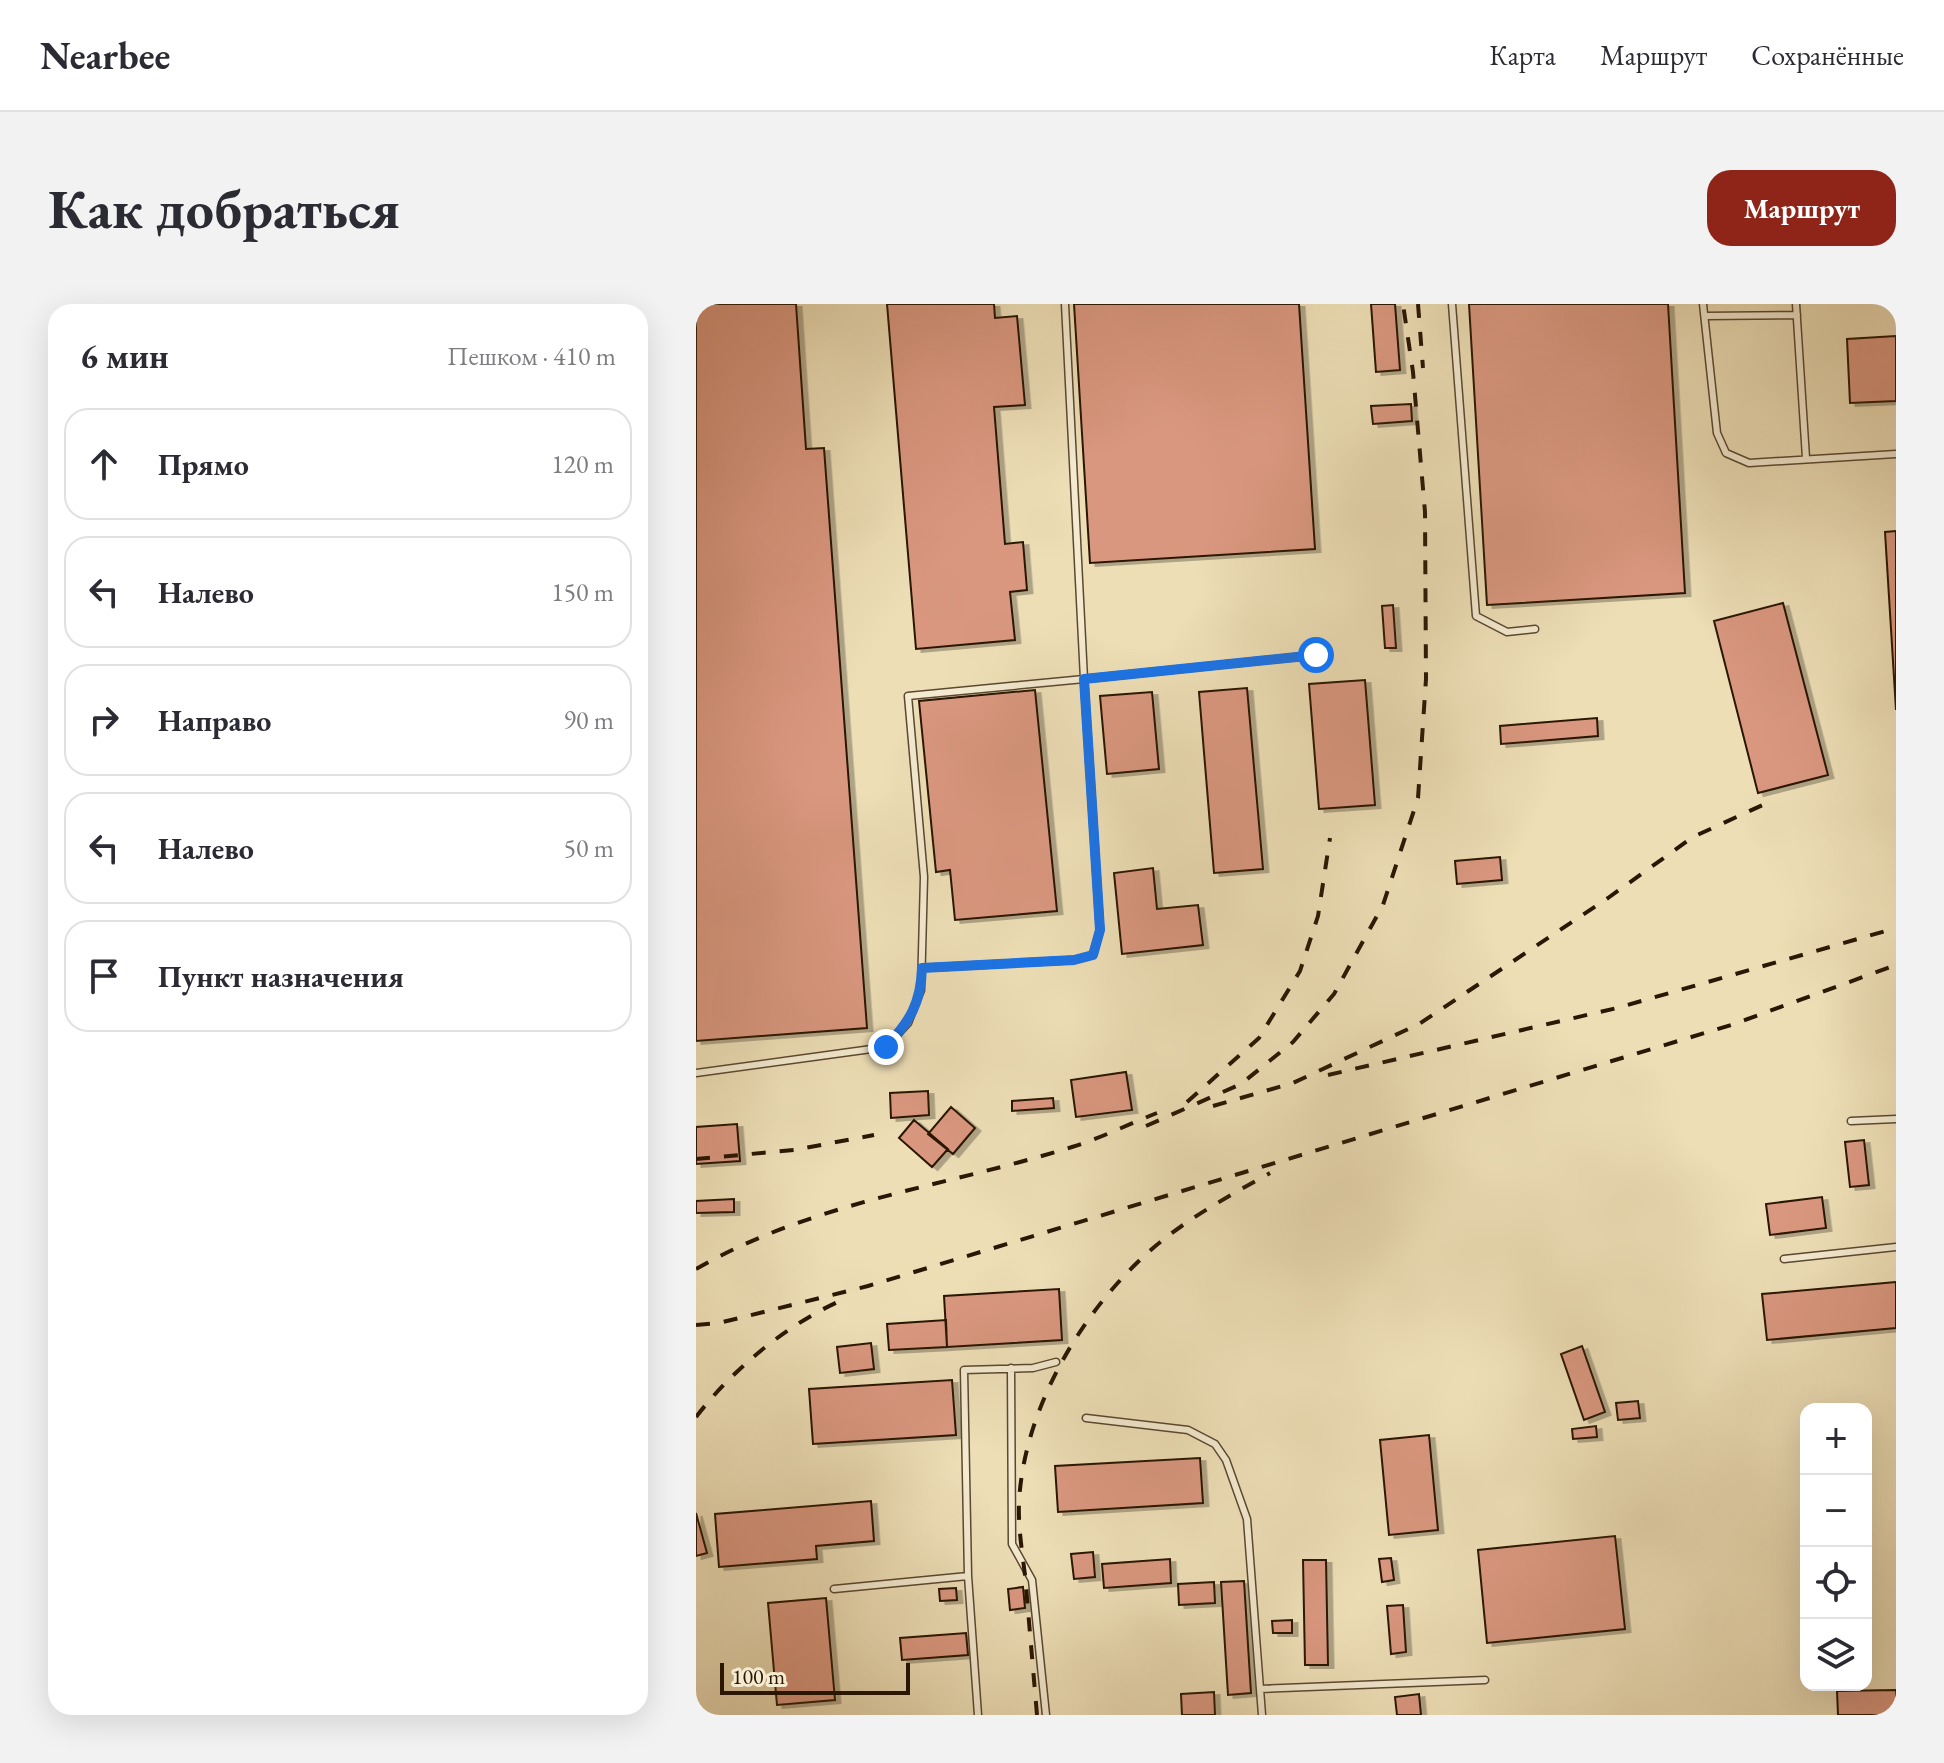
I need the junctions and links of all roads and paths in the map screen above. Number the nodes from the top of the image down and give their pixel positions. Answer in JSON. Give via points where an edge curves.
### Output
{"nodes":[{"id":1,"x":1065,"y":304,"type":"edge"},
{"id":2,"x":1452,"y":304,"type":"edge"},
{"id":3,"x":1703,"y":304,"type":"edge"},
{"id":4,"x":1796,"y":304,"type":"edge"},
{"id":5,"x":1797,"y":315,"type":"junction"},
{"id":6,"x":1706,"y":316,"type":"junction"},
{"id":7,"x":1896,"y":454,"type":"edge"},
{"id":8,"x":1806,"y":458,"type":"junction"},
{"id":9,"x":1535,"y":629,"type":"dead end"},
{"id":10,"x":1316,"y":655,"type":"dead end"},
{"id":11,"x":1084,"y":679,"type":"junction"},
{"id":12,"x":922,"y":968,"type":"junction"},
{"id":13,"x":696,"y":1073,"type":"edge"},
{"id":14,"x":1896,"y":1119,"type":"edge"},
{"id":15,"x":1851,"y":1121,"type":"dead end"},
{"id":16,"x":1896,"y":1247,"type":"edge"},
{"id":17,"x":1784,"y":1259,"type":"dead end"},
{"id":18,"x":1056,"y":1362,"type":"dead end"},
{"id":19,"x":1011,"y":1368,"type":"junction"},
{"id":20,"x":1086,"y":1418,"type":"dead end"},
{"id":21,"x":968,"y":1576,"type":"junction"},
{"id":22,"x":834,"y":1589,"type":"dead end"},
{"id":23,"x":1485,"y":1680,"type":"dead end"},
{"id":24,"x":1260,"y":1689,"type":"junction"},
{"id":25,"x":978,"y":1715,"type":"edge"},
{"id":26,"x":1046,"y":1715,"type":"edge"},
{"id":27,"x":1262,"y":1715,"type":"edge"}],
"edges":[{"from":1,"to":11,"type":"lane"},
{"from":2,"to":9,"type":"lane","via":[[1476,616],[1507,632]]},
{"from":3,"to":6,"type":"lane"},
{"from":4,"to":5,"type":"lane"},
{"from":5,"to":6,"type":"lane"},
{"from":5,"to":8,"type":"lane"},
{"from":6,"to":8,"type":"lane","via":[[1717,433],[1726,453],[1749,463]]},
{"from":7,"to":8,"type":"lane"},
{"from":10,"to":11,"type":"lane"},
{"from":11,"to":12,"type":"lane","via":[[1100,930],[1093,955]]},
{"from":11,"to":12,"type":"lane","via":[[908,696],[924,877]]},
{"from":12,"to":13,"type":"lane","via":[[921,990],[908,1023],[886,1047]]},
{"from":14,"to":15,"type":"lane"},
{"from":16,"to":17,"type":"lane"},
{"from":18,"to":19,"type":"lane"},
{"from":19,"to":21,"type":"lane","via":[[964,1370]]},
{"from":19,"to":26,"type":"lane","via":[[1012,1544],[1032,1580]]},
{"from":20,"to":24,"type":"lane","via":[[1188,1430],[1215,1444],[1226,1460],[1247,1519]]},
{"from":21,"to":22,"type":"lane"},
{"from":21,"to":25,"type":"lane"},
{"from":23,"to":24,"type":"lane"},
{"from":24,"to":27,"type":"lane"}]}
